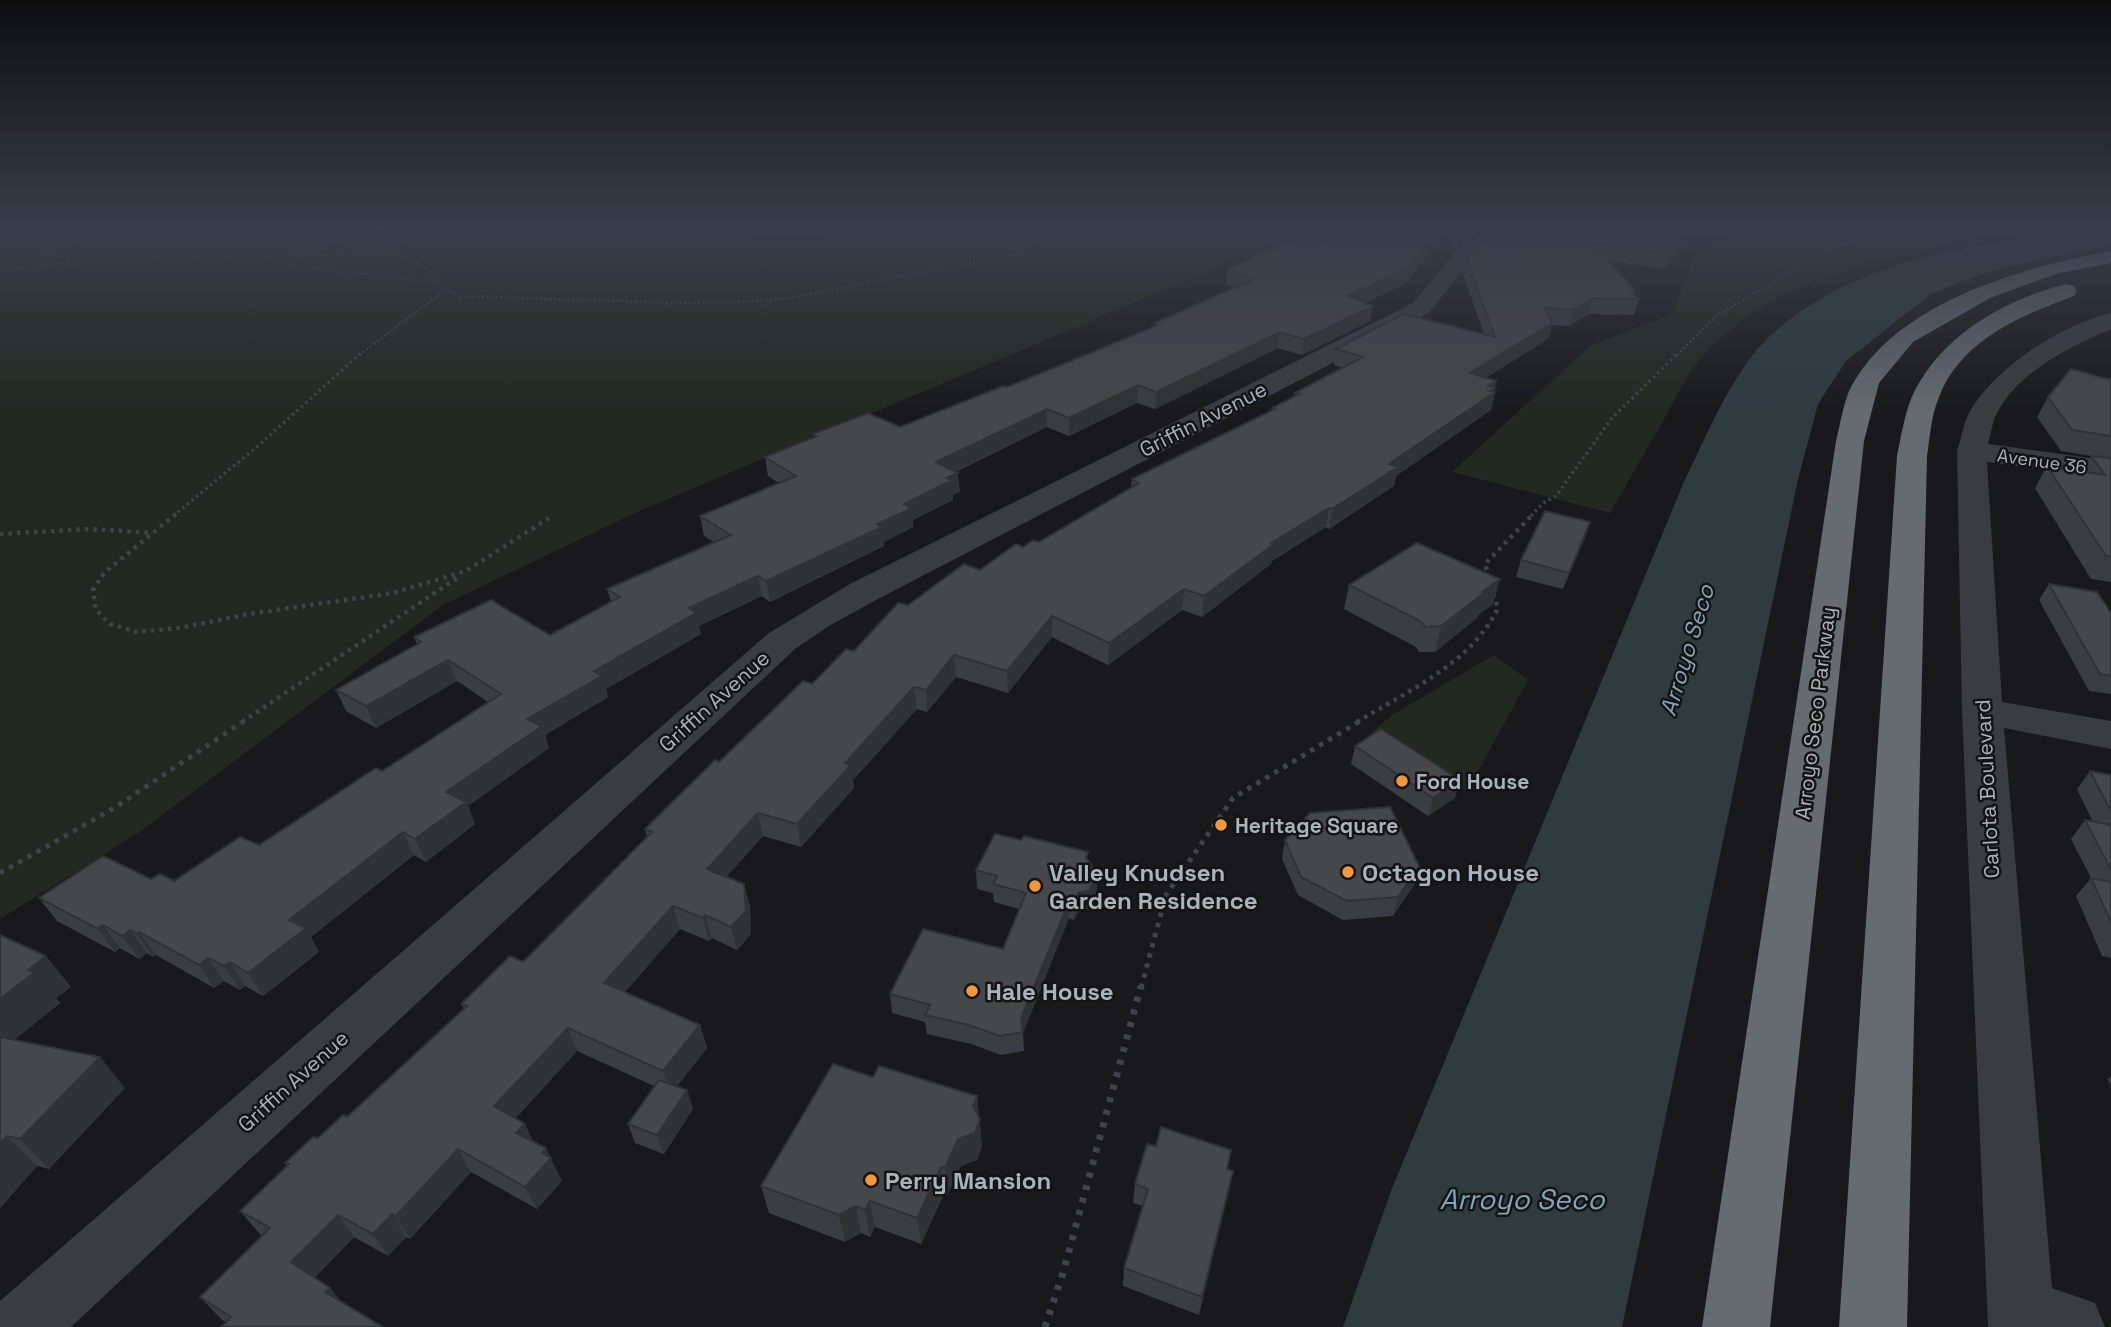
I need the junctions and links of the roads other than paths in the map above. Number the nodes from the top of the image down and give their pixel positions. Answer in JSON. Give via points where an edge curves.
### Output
{"nodes":[{"id":1,"x":1436,"y":290,"type":"edge"},
{"id":2,"x":1988,"y":290,"type":"edge"},
{"id":3,"x":2070,"y":290,"type":"edge"},
{"id":4,"x":2111,"y":320,"type":"edge"},
{"id":5,"x":1972,"y":452,"type":"junction"},
{"id":6,"x":2111,"y":470,"type":"edge"},
{"id":7,"x":1982,"y":711,"type":"junction"},
{"id":8,"x":2111,"y":735,"type":"edge"},
{"id":9,"x":2037,"y":1322,"type":"edge"},
{"id":10,"x":22,"y":1327,"type":"edge"},
{"id":11,"x":1735,"y":1327,"type":"edge"},
{"id":12,"x":1873,"y":1327,"type":"edge"}],
"edges":[{"from":1,"to":10,"type":"street","name":"Griffin Avenue","via":[[1421,308],[863,592],[782,640]]},
{"from":2,"to":11,"type":"highway","name":"Arroyo Seco Parkway","via":[[1904,337],[1866,382],[1850,442]]},
{"from":3,"to":12,"type":"highway","via":[[2026,304],[1952,354],[1925,397],[1912,456]]},
{"from":4,"to":5,"type":"street","name":"Carlota Boulevard","via":[[2054,347],[2001,389],[1983,414]]},
{"from":5,"to":6,"type":"street","name":"Avenue 36"},
{"from":5,"to":7,"type":"street","name":"Carlota Boulevard"},
{"from":7,"to":8,"type":"street"},
{"from":7,"to":9,"type":"street","name":"Carlota Boulevard"}]}
